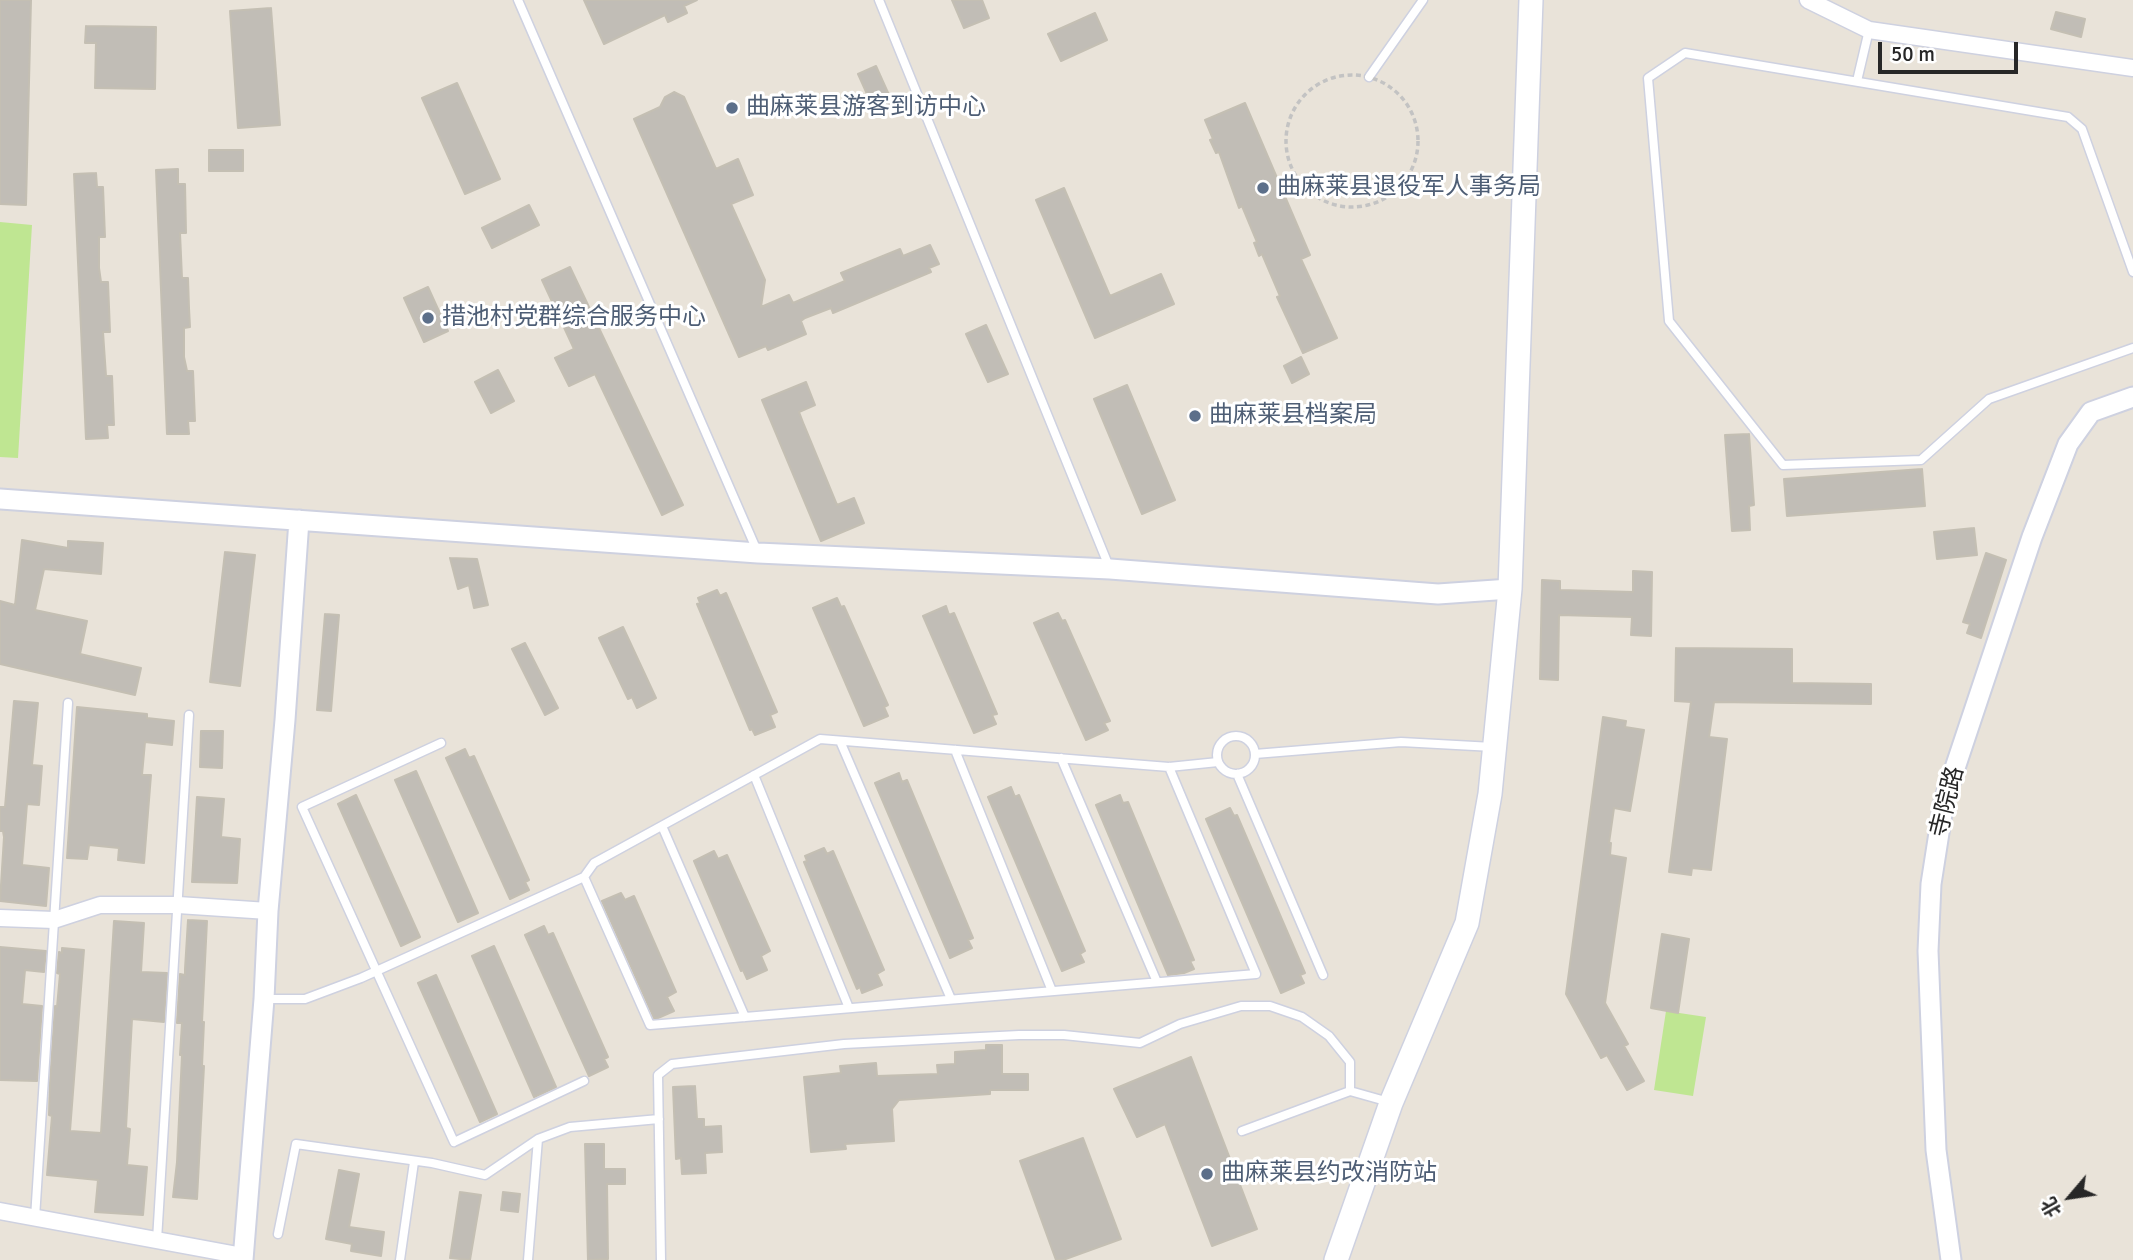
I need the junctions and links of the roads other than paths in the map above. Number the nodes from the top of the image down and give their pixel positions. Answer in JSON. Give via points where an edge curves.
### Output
{"nodes":[{"id":1,"x":518,"y":0,"type":"edge"},
{"id":2,"x":879,"y":0,"type":"edge"},
{"id":3,"x":1423,"y":0,"type":"edge"},
{"id":4,"x":1531,"y":0,"type":"edge"},
{"id":5,"x":1808,"y":0,"type":"edge"},
{"id":6,"x":1868,"y":30,"type":"junction"},
{"id":7,"x":2133,"y":68,"type":"edge"},
{"id":8,"x":1369,"y":78,"type":"road end"},
{"id":9,"x":1857,"y":81,"type":"junction"},
{"id":10,"x":2133,"y":272,"type":"edge"},
{"id":11,"x":2133,"y":348,"type":"edge"},
{"id":12,"x":2133,"y":397,"type":"edge"},
{"id":13,"x":0,"y":499,"type":"edge"},
{"id":14,"x":299,"y":520,"type":"junction"},
{"id":15,"x":758,"y":553,"type":"junction"},
{"id":16,"x":1110,"y":569,"type":"junction"},
{"id":17,"x":1510,"y":589,"type":"junction"},
{"id":18,"x":68,"y":703,"type":"dead end"},
{"id":19,"x":189,"y":715,"type":"dead end"},
{"id":20,"x":840,"y":741,"type":"junction"},
{"id":21,"x":440,"y":743,"type":"dead end"},
{"id":22,"x":1495,"y":747,"type":"junction"},
{"id":23,"x":955,"y":750,"type":"junction"},
{"id":24,"x":1255,"y":754,"type":"junction"},
{"id":25,"x":1061,"y":758,"type":"junction"},
{"id":26,"x":1218,"y":762,"type":"junction"},
{"id":27,"x":1169,"y":767,"type":"junction"},
{"id":28,"x":1237,"y":774,"type":"junction"},
{"id":29,"x":754,"y":775,"type":"junction"},
{"id":30,"x":662,"y":825,"type":"junction"},
{"id":31,"x":584,"y":877,"type":"junction"},
{"id":32,"x":178,"y":905,"type":"junction"},
{"id":33,"x":268,"y":911,"type":"junction"},
{"id":34,"x":0,"y":918,"type":"edge"},
{"id":35,"x":54,"y":920,"type":"junction"},
{"id":36,"x":376,"y":971,"type":"junction"},
{"id":37,"x":1323,"y":975,"type":"dead end"},
{"id":38,"x":1157,"y":982,"type":"junction"},
{"id":39,"x":1052,"y":991,"type":"junction"},
{"id":40,"x":264,"y":999,"type":"junction"},
{"id":41,"x":951,"y":999,"type":"junction"},
{"id":42,"x":849,"y":1008,"type":"junction"},
{"id":43,"x":745,"y":1017,"type":"junction"},
{"id":44,"x":584,"y":1081,"type":"dead end"},
{"id":45,"x":1350,"y":1091,"type":"junction"},
{"id":46,"x":1391,"y":1103,"type":"junction"},
{"id":47,"x":659,"y":1119,"type":"junction"},
{"id":48,"x":1242,"y":1131,"type":"dead end"},
{"id":49,"x":538,"y":1139,"type":"junction"},
{"id":50,"x":414,"y":1162,"type":"junction"},
{"id":51,"x":0,"y":1211,"type":"edge"},
{"id":52,"x":35,"y":1218,"type":"junction"},
{"id":53,"x":278,"y":1234,"type":"dead end"},
{"id":54,"x":157,"y":1240,"type":"junction"},
{"id":55,"x":243,"y":1258,"type":"edge"},
{"id":56,"x":400,"y":1260,"type":"edge"},
{"id":57,"x":527,"y":1260,"type":"edge"},
{"id":58,"x":662,"y":1260,"type":"edge"},
{"id":59,"x":1336,"y":1260,"type":"edge"},
{"id":60,"x":1951,"y":1260,"type":"edge"}],
"edges":[{"from":1,"to":15,"type":"lane"},
{"from":2,"to":16,"type":"lane"},
{"from":3,"to":8,"type":"lane"},
{"from":4,"to":17,"type":"main road"},
{"from":5,"to":6,"type":"street"},
{"from":6,"to":7,"type":"street"},
{"from":6,"to":9,"type":"lane"},
{"from":9,"to":10,"type":"lane","via":[[2068,117],[2082,129]]},
{"from":9,"to":11,"type":"lane","via":[[1685,53],[1648,78],[1669,321],[1783,464],[1921,460],[1989,398]]},
{"from":12,"to":60,"type":"street","name":"寺院路","via":[[2091,412],[2068,444],[1944,801],[1931,884],[1928,951],[1936,1150]]},
{"from":13,"to":14,"type":"street"},
{"from":14,"to":15,"type":"street"},
{"from":14,"to":33,"type":"street"},
{"from":15,"to":16,"type":"street"},
{"from":16,"to":17,"type":"street","via":[[1438,594]]},
{"from":17,"to":22,"type":"main road"},
{"from":18,"to":35,"type":"lane"},
{"from":19,"to":32,"type":"lane"},
{"from":20,"to":23,"type":"lane"},
{"from":20,"to":29,"type":"lane","via":[[820,739]]},
{"from":20,"to":41,"type":"lane"},
{"from":21,"to":36,"type":"lane","via":[[302,807]]},
{"from":22,"to":24,"type":"lane","via":[[1401,742]]},
{"from":22,"to":46,"type":"main road","via":[[1467,923]]},
{"from":23,"to":25,"type":"lane"},
{"from":23,"to":39,"type":"lane"},
{"from":24,"to":26,"type":"lane","via":[[1244,738],[1230,737],[1219,747]]},
{"from":24,"to":28,"type":"lane","via":[[1249,770]]},
{"from":25,"to":27,"type":"lane"},
{"from":25,"to":38,"type":"lane"},
{"from":26,"to":27,"type":"lane"},
{"from":26,"to":28,"type":"lane","via":[[1228,773]]},
{"from":27,"to":38,"type":"lane","via":[[1256,974]]},
{"from":28,"to":37,"type":"lane"},
{"from":29,"to":30,"type":"lane"},
{"from":29,"to":42,"type":"lane"},
{"from":30,"to":31,"type":"lane","via":[[594,863]]},
{"from":30,"to":43,"type":"lane"},
{"from":31,"to":36,"type":"lane"},
{"from":31,"to":43,"type":"lane","via":[[650,1025]]},
{"from":32,"to":33,"type":"street"},
{"from":32,"to":35,"type":"street","via":[[100,905]]},
{"from":32,"to":54,"type":"lane"},
{"from":33,"to":40,"type":"street"},
{"from":34,"to":35,"type":"street"},
{"from":35,"to":52,"type":"lane"},
{"from":36,"to":40,"type":"lane","via":[[305,999]]},
{"from":36,"to":44,"type":"lane","via":[[454,1142]]},
{"from":38,"to":39,"type":"lane"},
{"from":39,"to":41,"type":"lane"},
{"from":40,"to":55,"type":"street"},
{"from":41,"to":42,"type":"lane"},
{"from":42,"to":43,"type":"lane"},
{"from":45,"to":46,"type":"lane"},
{"from":45,"to":47,"type":"lane","via":[[1350,1062],[1316,1026],[1286,1010],[1241,1006],[1180,1024],[1140,1043],[1019,1035],[844,1044],[672,1064],[659,1075]]},
{"from":45,"to":48,"type":"lane"},
{"from":46,"to":59,"type":"main road"},
{"from":47,"to":49,"type":"lane","via":[[570,1127]]},
{"from":47,"to":58,"type":"lane"},
{"from":49,"to":50,"type":"lane","via":[[485,1175]]},
{"from":49,"to":57,"type":"lane"},
{"from":50,"to":53,"type":"lane","via":[[296,1144]]},
{"from":50,"to":56,"type":"lane"},
{"from":51,"to":52,"type":"street"},
{"from":52,"to":54,"type":"street"},
{"from":54,"to":55,"type":"street"}]}
